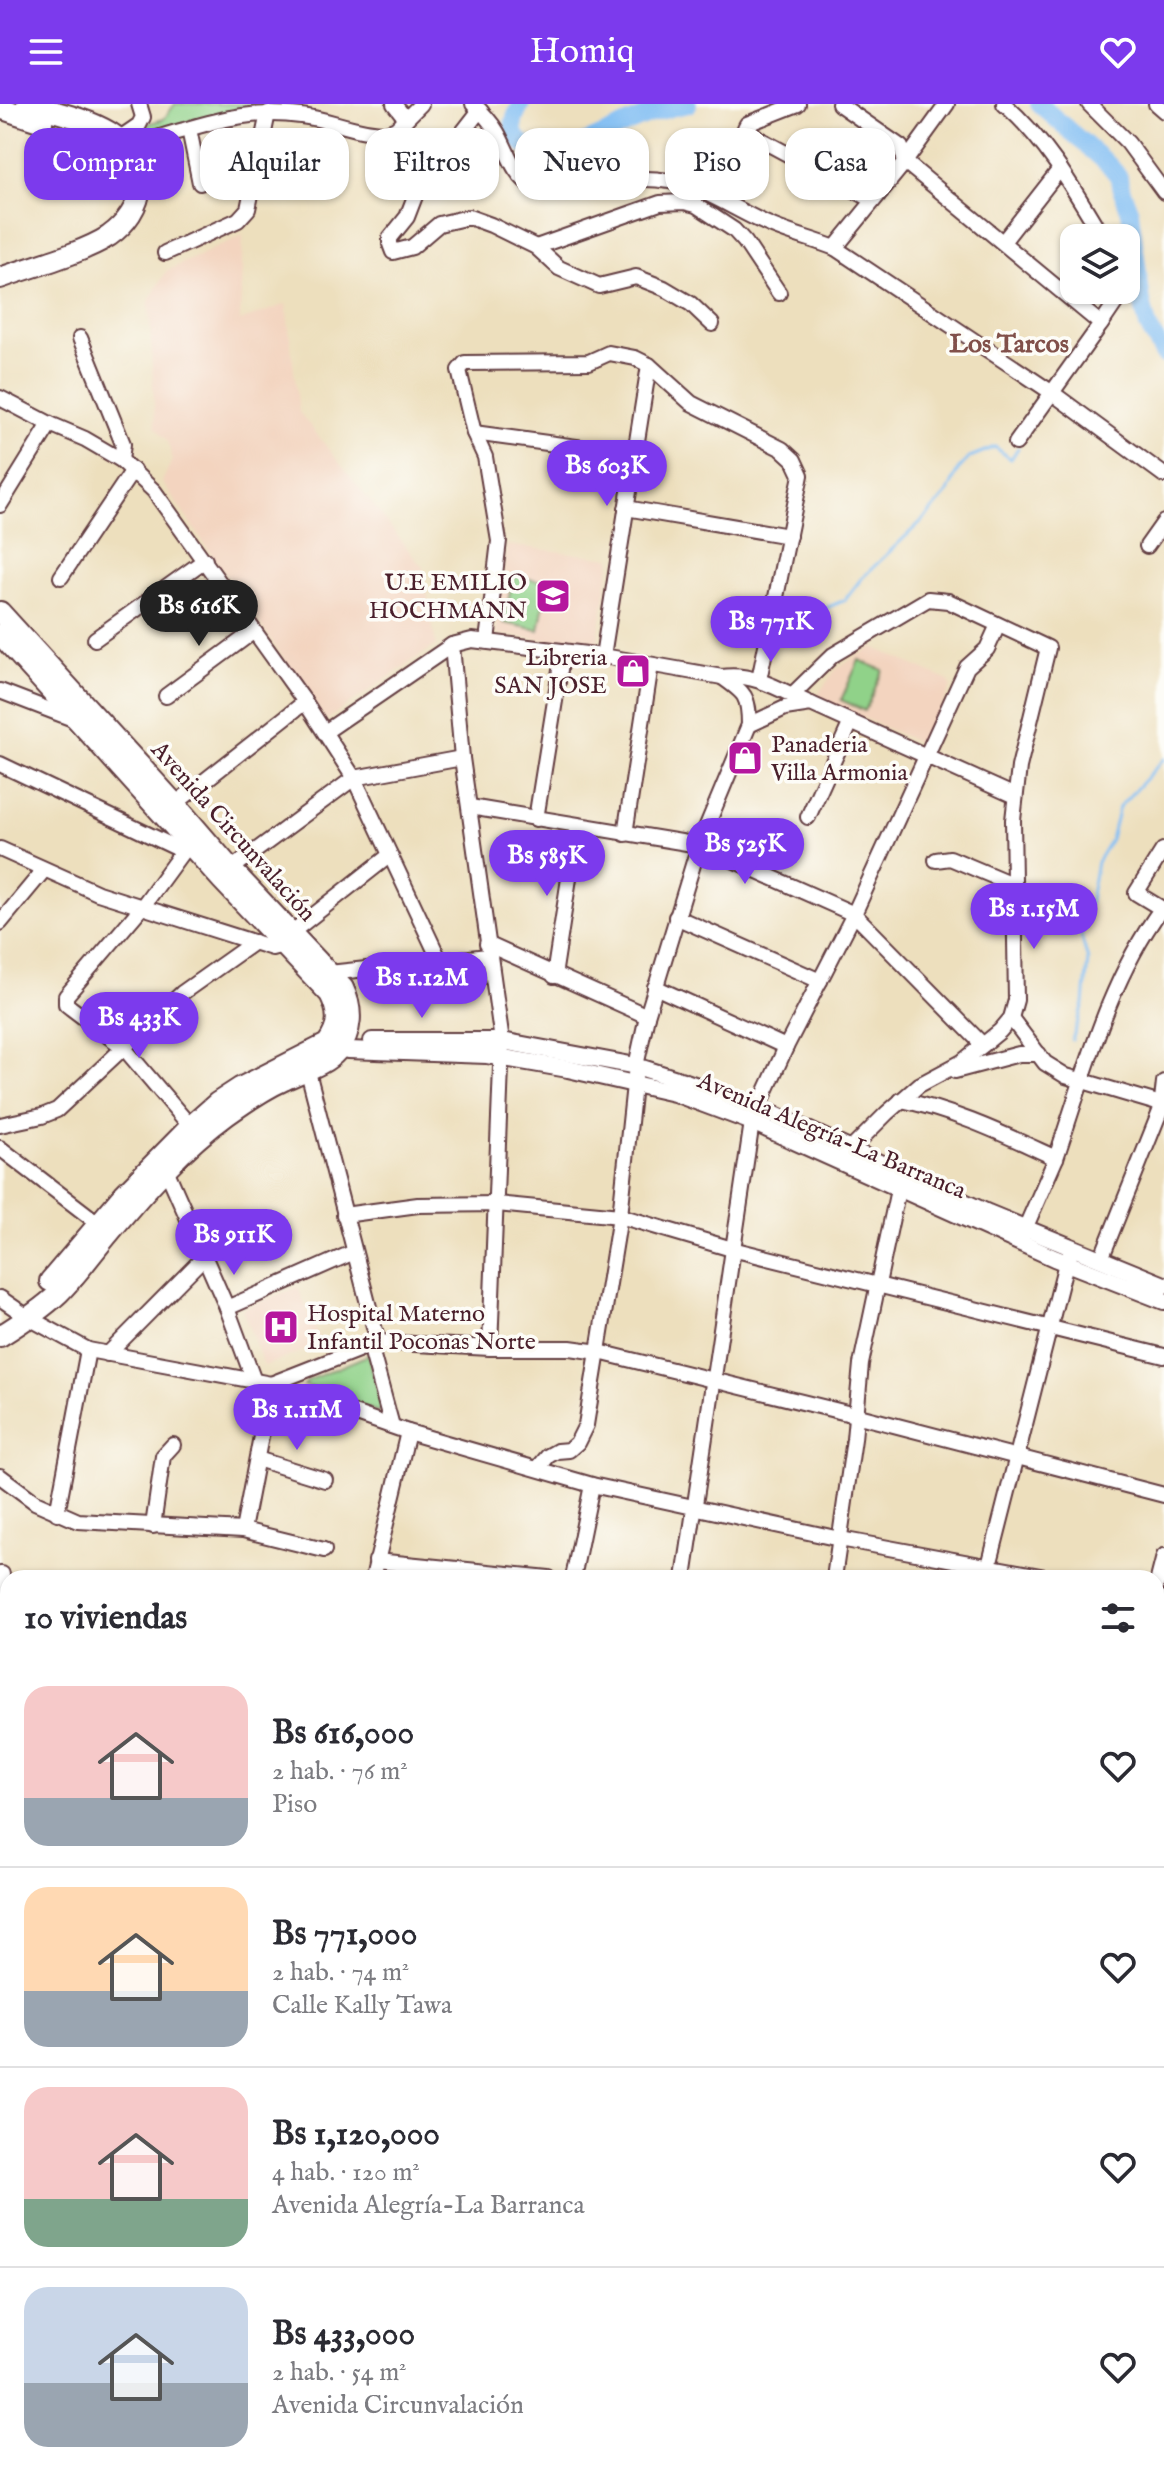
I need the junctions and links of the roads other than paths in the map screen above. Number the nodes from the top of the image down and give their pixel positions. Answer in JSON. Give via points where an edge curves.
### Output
{"nodes":[{"id":1,"x":139,"y":104,"type":"edge"},
{"id":2,"x":394,"y":104,"type":"edge"},
{"id":3,"x":421,"y":104,"type":"edge"},
{"id":4,"x":798,"y":104,"type":"edge"},
{"id":5,"x":839,"y":104,"type":"edge"},
{"id":6,"x":947,"y":104,"type":"edge"},
{"id":7,"x":1004,"y":104,"type":"edge"},
{"id":8,"x":1089,"y":104,"type":"edge"},
{"id":9,"x":1156,"y":104,"type":"edge"},
{"id":10,"x":477,"y":107,"type":"edge"},
{"id":11,"x":25,"y":109,"type":"edge"},
{"id":12,"x":1164,"y":111,"type":"edge"},
{"id":13,"x":268,"y":113,"type":"junction"},
{"id":14,"x":406,"y":119,"type":"junction"},
{"id":15,"x":99,"y":128,"type":"edge"},
{"id":16,"x":137,"y":128,"type":"edge"},
{"id":17,"x":189,"y":129,"type":"junction"},
{"id":18,"x":184,"y":130,"type":"edge"},
{"id":19,"x":785,"y":153,"type":"edge"},
{"id":20,"x":905,"y":162,"type":"junction"},
{"id":21,"x":1060,"y":169,"type":"junction"},
{"id":22,"x":895,"y":174,"type":"edge"},
{"id":23,"x":200,"y":183,"type":"dead end"},
{"id":24,"x":1164,"y":192,"type":"edge"},
{"id":25,"x":137,"y":200,"type":"edge"},
{"id":26,"x":873,"y":200,"type":"edge"},
{"id":27,"x":1094,"y":224,"type":"edge"},
{"id":28,"x":1003,"y":242,"type":"junction"},
{"id":29,"x":536,"y":247,"type":"junction"},
{"id":30,"x":835,"y":248,"type":"junction"},
{"id":31,"x":165,"y":253,"type":"dead end"},
{"id":32,"x":0,"y":264,"type":"edge"},
{"id":33,"x":0,"y":278,"type":"edge"},
{"id":34,"x":779,"y":293,"type":"dead end"},
{"id":35,"x":1115,"y":304,"type":"edge"},
{"id":36,"x":712,"y":324,"type":"dead end"},
{"id":37,"x":1101,"y":324,"type":"junction"},
{"id":38,"x":80,"y":338,"type":"dead end"},
{"id":39,"x":649,"y":365,"type":"junction"},
{"id":40,"x":1051,"y":392,"type":"junction"},
{"id":41,"x":0,"y":398,"type":"edge"},
{"id":42,"x":50,"y":424,"type":"junction"},
{"id":43,"x":474,"y":433,"type":"junction"},
{"id":44,"x":1016,"y":443,"type":"dead end"},
{"id":45,"x":635,"y":455,"type":"junction"},
{"id":46,"x":127,"y":465,"type":"junction"},
{"id":47,"x":1164,"y":475,"type":"edge"},
{"id":48,"x":0,"y":505,"type":"edge"},
{"id":49,"x":626,"y":508,"type":"junction"},
{"id":50,"x":1164,"y":522,"type":"edge"},
{"id":51,"x":789,"y":536,"type":"junction"},
{"id":52,"x":1147,"y":546,"type":"dead end"},
{"id":53,"x":205,"y":560,"type":"junction"},
{"id":54,"x":61,"y":577,"type":"dead end"},
{"id":55,"x":0,"y":612,"type":"edge"},
{"id":56,"x":998,"y":625,"type":"junction"},
{"id":57,"x":254,"y":631,"type":"junction"},
{"id":58,"x":0,"y":634,"type":"edge"},
{"id":59,"x":95,"y":639,"type":"dead end"},
{"id":60,"x":487,"y":641,"type":"junction"},
{"id":61,"x":452,"y":645,"type":"junction"},
{"id":62,"x":563,"y":651,"type":"junction"},
{"id":63,"x":603,"y":656,"type":"junction"},
{"id":64,"x":651,"y":665,"type":"junction"},
{"id":65,"x":722,"y":677,"type":"junction"},
{"id":66,"x":759,"y":680,"type":"junction"},
{"id":67,"x":0,"y":691,"type":"edge"},
{"id":68,"x":792,"y":695,"type":"junction"},
{"id":69,"x":166,"y":696,"type":"dead end"},
{"id":70,"x":305,"y":702,"type":"junction"},
{"id":71,"x":811,"y":704,"type":"junction"},
{"id":72,"x":74,"y":709,"type":"junction"},
{"id":73,"x":851,"y":722,"type":"junction"},
{"id":74,"x":749,"y":725,"type":"junction"},
{"id":75,"x":325,"y":732,"type":"junction"},
{"id":76,"x":925,"y":755,"type":"junction"},
{"id":77,"x":462,"y":758,"type":"junction"},
{"id":78,"x":0,"y":764,"type":"edge"},
{"id":79,"x":354,"y":778,"type":"junction"},
{"id":80,"x":1015,"y":796,"type":"junction"},
{"id":81,"x":175,"y":804,"type":"junction"},
{"id":82,"x":470,"y":807,"type":"junction"},
{"id":83,"x":808,"y":817,"type":"dead end"},
{"id":84,"x":536,"y":819,"type":"junction"},
{"id":85,"x":577,"y":826,"type":"junction"},
{"id":86,"x":625,"y":834,"type":"junction"},
{"id":87,"x":699,"y":845,"type":"junction"},
{"id":88,"x":0,"y":849,"type":"edge"},
{"id":89,"x":187,"y":849,"type":"junction"},
{"id":90,"x":1164,"y":850,"type":"edge"},
{"id":91,"x":390,"y":855,"type":"junction"},
{"id":92,"x":936,"y":860,"type":"dead end"},
{"id":93,"x":231,"y":869,"type":"junction"},
{"id":94,"x":44,"y":870,"type":"junction"},
{"id":95,"x":1014,"y":885,"type":"junction"},
{"id":96,"x":142,"y":907,"type":"junction"},
{"id":97,"x":1163,"y":910,"type":"edge"},
{"id":98,"x":854,"y":914,"type":"junction"},
{"id":99,"x":676,"y":917,"type":"junction"},
{"id":100,"x":0,"y":923,"type":"edge"},
{"id":101,"x":289,"y":938,"type":"junction"},
{"id":102,"x":254,"y":942,"type":"junction"},
{"id":103,"x":488,"y":950,"type":"junction"},
{"id":104,"x":440,"y":961,"type":"junction"},
{"id":105,"x":554,"y":976,"type":"junction"},
{"id":106,"x":324,"y":978,"type":"junction"},
{"id":107,"x":820,"y":981,"type":"junction"},
{"id":108,"x":655,"y":987,"type":"junction"},
{"id":109,"x":647,"y":1016,"type":"junction"},
{"id":110,"x":1011,"y":1018,"type":"junction"},
{"id":111,"x":336,"y":1042,"type":"junction"},
{"id":112,"x":983,"y":1045,"type":"junction"},
{"id":113,"x":786,"y":1047,"type":"junction"},
{"id":114,"x":124,"y":1048,"type":"junction"},
{"id":115,"x":501,"y":1049,"type":"junction"},
{"id":116,"x":1039,"y":1054,"type":"junction"},
{"id":117,"x":305,"y":1063,"type":"junction"},
{"id":118,"x":635,"y":1075,"type":"junction"},
{"id":119,"x":935,"y":1077,"type":"junction"},
{"id":120,"x":1082,"y":1081,"type":"junction"},
{"id":121,"x":1164,"y":1082,"type":"edge"},
{"id":122,"x":901,"y":1100,"type":"junction"},
{"id":123,"x":1162,"y":1104,"type":"edge"},
{"id":124,"x":755,"y":1114,"type":"junction"},
{"id":125,"x":0,"y":1125,"type":"edge"},
{"id":126,"x":195,"y":1132,"type":"junction"},
{"id":127,"x":0,"y":1148,"type":"edge"},
{"id":128,"x":846,"y":1156,"type":"junction"},
{"id":129,"x":1056,"y":1158,"type":"junction"},
{"id":130,"x":166,"y":1169,"type":"junction"},
{"id":131,"x":900,"y":1180,"type":"junction"},
{"id":132,"x":497,"y":1204,"type":"junction"},
{"id":133,"x":344,"y":1215,"type":"junction"},
{"id":134,"x":620,"y":1216,"type":"junction"},
{"id":135,"x":104,"y":1228,"type":"junction"},
{"id":136,"x":1022,"y":1235,"type":"junction"},
{"id":137,"x":732,"y":1249,"type":"junction"},
{"id":138,"x":354,"y":1252,"type":"junction"},
{"id":139,"x":1069,"y":1256,"type":"junction"},
{"id":140,"x":204,"y":1257,"type":"junction"},
{"id":141,"x":1101,"y":1259,"type":"junction"},
{"id":142,"x":1164,"y":1285,"type":"edge"},
{"id":143,"x":877,"y":1286,"type":"junction"},
{"id":144,"x":0,"y":1298,"type":"edge"},
{"id":145,"x":1164,"y":1301,"type":"edge"},
{"id":146,"x":227,"y":1308,"type":"junction"},
{"id":147,"x":16,"y":1316,"type":"edge"},
{"id":148,"x":1050,"y":1328,"type":"junction"},
{"id":149,"x":0,"y":1336,"type":"edge"},
{"id":150,"x":374,"y":1344,"type":"junction"},
{"id":151,"x":490,"y":1348,"type":"junction"},
{"id":152,"x":88,"y":1350,"type":"junction"},
{"id":153,"x":599,"y":1352,"type":"junction"},
{"id":154,"x":108,"y":1354,"type":"junction"},
{"id":155,"x":1164,"y":1356,"type":"edge"},
{"id":156,"x":254,"y":1381,"type":"junction"},
{"id":157,"x":713,"y":1382,"type":"junction"},
{"id":158,"x":271,"y":1384,"type":"junction"},
{"id":159,"x":855,"y":1415,"type":"junction"},
{"id":160,"x":392,"y":1426,"type":"junction"},
{"id":161,"x":408,"y":1432,"type":"junction"},
{"id":162,"x":173,"y":1445,"type":"dead end"},
{"id":163,"x":1016,"y":1458,"type":"junction"},
{"id":164,"x":257,"y":1459,"type":"junction"},
{"id":165,"x":538,"y":1468,"type":"junction"},
{"id":166,"x":0,"y":1476,"type":"edge"},
{"id":167,"x":325,"y":1480,"type":"dead end"},
{"id":168,"x":592,"y":1485,"type":"junction"},
{"id":169,"x":1164,"y":1495,"type":"edge"},
{"id":170,"x":694,"y":1507,"type":"junction"},
{"id":171,"x":57,"y":1513,"type":"junction"},
{"id":172,"x":153,"y":1526,"type":"junction"},
{"id":173,"x":243,"y":1530,"type":"junction"},
{"id":174,"x":840,"y":1539,"type":"junction"},
{"id":175,"x":324,"y":1550,"type":"dead end"},
{"id":176,"x":376,"y":1561,"type":"junction"},
{"id":177,"x":989,"y":1566,"type":"junction"},
{"id":178,"x":374,"y":1570,"type":"edge"},
{"id":179,"x":468,"y":1570,"type":"edge"},
{"id":180,"x":575,"y":1570,"type":"edge"},
{"id":181,"x":685,"y":1570,"type":"edge"},
{"id":182,"x":835,"y":1570,"type":"edge"},
{"id":183,"x":1010,"y":1570,"type":"edge"}],
"edges":[{"from":1,"to":16,"type":"street","via":[[143,117]]},
{"from":2,"to":14,"type":"street"},
{"from":3,"to":14,"type":"street"},
{"from":4,"to":19,"type":"street","via":[[745,128]]},
{"from":5,"to":20,"type":"street","via":[[901,147]]},
{"from":6,"to":20,"type":"street"},
{"from":7,"to":21,"type":"street"},
{"from":8,"to":24,"type":"street","via":[[1128,143]]},
{"from":9,"to":12,"type":"street"},
{"from":10,"to":29,"type":"street","via":[[417,191],[407,217],[390,238],[393,252],[412,247],[439,224],[469,217]]},
{"from":10,"to":30,"type":"street","via":[[517,172],[543,190],[571,192],[638,179],[685,183],[794,236]]},
{"from":11,"to":15,"type":"highway"},
{"from":11,"to":32,"type":"highway","via":[[111,148],[125,164],[127,193],[114,215],[93,230]]},
{"from":13,"to":14,"type":"street","via":[[379,133],[396,129]]},
{"from":13,"to":17,"type":"street"},
{"from":13,"to":31,"type":"street","via":[[248,209],[238,220]]},
{"from":17,"to":18,"type":"street"},
{"from":17,"to":23,"type":"street"},
{"from":20,"to":22,"type":"street"},
{"from":20,"to":28,"type":"street"},
{"from":21,"to":27,"type":"street"},
{"from":21,"to":28,"type":"street"},
{"from":25,"to":33,"type":"highway","via":[[132,212],[103,239]]},
{"from":26,"to":30,"type":"street"},
{"from":28,"to":37,"type":"street"},
{"from":29,"to":34,"type":"street","via":[[660,203],[684,202],[734,230]]},
{"from":29,"to":36,"type":"street","via":[[559,268],[599,286],[636,277],[664,288]]},
{"from":30,"to":40,"type":"street"},
{"from":35,"to":37,"type":"street"},
{"from":37,"to":40,"type":"street"},
{"from":38,"to":46,"type":"street"},
{"from":39,"to":43,"type":"street","via":[[609,353],[589,362],[465,363],[459,370]]},
{"from":39,"to":45,"type":"street"},
{"from":39,"to":51,"type":"street","via":[[691,403],[794,460],[801,475]]},
{"from":40,"to":44,"type":"street"},
{"from":40,"to":47,"type":"street"},
{"from":41,"to":42,"type":"street"},
{"from":42,"to":46,"type":"street"},
{"from":42,"to":48,"type":"street"},
{"from":43,"to":45,"type":"street"},
{"from":43,"to":60,"type":"street","via":[[485,457],[499,541]]},
{"from":45,"to":49,"type":"street"},
{"from":46,"to":53,"type":"street","via":[[154,491]]},
{"from":46,"to":54,"type":"street"},
{"from":49,"to":51,"type":"street"},
{"from":49,"to":63,"type":"street"},
{"from":50,"to":52,"type":"street"},
{"from":51,"to":66,"type":"street"},
{"from":53,"to":57,"type":"street"},
{"from":53,"to":59,"type":"street"},
{"from":55,"to":72,"type":"highway","name":"Avenida Circunvalación"},
{"from":56,"to":68,"type":"street","via":[[948,601],[928,599],[833,655]]},
{"from":56,"to":76,"type":"street","via":[[987,649],[967,667]]},
{"from":56,"to":80,"type":"street","via":[[1048,648]]},
{"from":57,"to":69,"type":"street"},
{"from":57,"to":70,"type":"street"},
{"from":58,"to":72,"type":"highway","name":"Avenida Circunvalación"},
{"from":60,"to":61,"type":"street"},
{"from":60,"to":62,"type":"street"},
{"from":61,"to":75,"type":"street"},
{"from":61,"to":77,"type":"street"},
{"from":62,"to":63,"type":"street"},
{"from":62,"to":84,"type":"street"},
{"from":63,"to":64,"type":"street"},
{"from":64,"to":65,"type":"street"},
{"from":64,"to":86,"type":"street"},
{"from":65,"to":66,"type":"street"},
{"from":65,"to":74,"type":"street","via":[[741,690],[749,705]]},
{"from":66,"to":68,"type":"street"},
{"from":67,"to":72,"type":"street"},
{"from":68,"to":71,"type":"street"},
{"from":70,"to":75,"type":"street"},
{"from":70,"to":81,"type":"street"},
{"from":71,"to":73,"type":"street"},
{"from":71,"to":74,"type":"street","via":[[785,708]]},
{"from":72,"to":81,"type":"highway","name":"Avenida Circunvalación"},
{"from":72,"to":89,"type":"highway","name":"Avenida Circunvalación"},
{"from":73,"to":76,"type":"street"},
{"from":73,"to":83,"type":"street"},
{"from":74,"to":87,"type":"street"},
{"from":75,"to":79,"type":"street"},
{"from":76,"to":80,"type":"street"},
{"from":76,"to":98,"type":"street"},
{"from":77,"to":79,"type":"street"},
{"from":77,"to":82,"type":"street"},
{"from":78,"to":89,"type":"street"},
{"from":79,"to":91,"type":"street"},
{"from":79,"to":93,"type":"street"},
{"from":80,"to":95,"type":"street"},
{"from":81,"to":93,"type":"highway","name":"Avenida Circunvalación"},
{"from":82,"to":84,"type":"street"},
{"from":82,"to":103,"type":"street"},
{"from":84,"to":85,"type":"street"},
{"from":85,"to":86,"type":"street"},
{"from":85,"to":105,"type":"street"},
{"from":86,"to":87,"type":"street"},
{"from":87,"to":98,"type":"street"},
{"from":87,"to":99,"type":"street"},
{"from":88,"to":94,"type":"street"},
{"from":89,"to":96,"type":"street"},
{"from":89,"to":101,"type":"highway","name":"Avenida Circunvalación"},
{"from":90,"to":97,"type":"street","via":[[1136,893]]},
{"from":91,"to":101,"type":"street"},
{"from":91,"to":104,"type":"street"},
{"from":92,"to":95,"type":"street","via":[[950,858]]},
{"from":93,"to":101,"type":"highway","name":"Avenida Circunvalación"},
{"from":94,"to":96,"type":"street"},
{"from":94,"to":100,"type":"street"},
{"from":95,"to":110,"type":"street","via":[[1016,1000]]},
{"from":96,"to":102,"type":"street"},
{"from":96,"to":114,"type":"street","via":[[66,996],[66,1004]]},
{"from":97,"to":120,"type":"street","via":[[1122,973]]},
{"from":98,"to":107,"type":"street"},
{"from":98,"to":112,"type":"street"},
{"from":99,"to":107,"type":"street"},
{"from":99,"to":108,"type":"street"},
{"from":101,"to":102,"type":"street","via":[[272,948]]},
{"from":101,"to":106,"type":"highway","name":"Avenida Circunvalación"},
{"from":102,"to":114,"type":"street","via":[[182,993]]},
{"from":103,"to":104,"type":"street"},
{"from":103,"to":105,"type":"street"},
{"from":103,"to":115,"type":"street"},
{"from":104,"to":106,"type":"street"},
{"from":105,"to":109,"type":"street"},
{"from":106,"to":111,"type":"highway","name":"Avenida Circunvalación","via":[[336,1005]]},
{"from":107,"to":113,"type":"street"},
{"from":108,"to":109,"type":"street"},
{"from":108,"to":113,"type":"street"},
{"from":109,"to":118,"type":"street"},
{"from":110,"to":112,"type":"street"},
{"from":110,"to":116,"type":"street"},
{"from":111,"to":115,"type":"main road","name":"Avenida Alegría-La Barranca","via":[[471,1053]]},
{"from":111,"to":117,"type":"highway","via":[[323,1062]]},
{"from":112,"to":119,"type":"street"},
{"from":113,"to":124,"type":"street"},
{"from":114,"to":125,"type":"street","via":[[57,1110]]},
{"from":114,"to":126,"type":"street"},
{"from":115,"to":118,"type":"main road","name":"Avenida Alegría-La Barranca"},
{"from":115,"to":132,"type":"street"},
{"from":116,"to":119,"type":"street","via":[[1019,1054]]},
{"from":116,"to":120,"type":"street","via":[[1045,1063]]},
{"from":117,"to":126,"type":"highway","via":[[267,1072],[240,1088],[217,1103]]},
{"from":117,"to":133,"type":"street"},
{"from":118,"to":124,"type":"main road","name":"Avenida Alegría-La Barranca"},
{"from":118,"to":134,"type":"street"},
{"from":119,"to":122,"type":"street"},
{"from":120,"to":123,"type":"street"},
{"from":120,"to":129,"type":"street"},
{"from":121,"to":123,"type":"street"},
{"from":122,"to":128,"type":"street"},
{"from":122,"to":129,"type":"street","via":[[962,1116]]},
{"from":123,"to":141,"type":"street"},
{"from":124,"to":128,"type":"main road","name":"Avenida Alegría-La Barranca"},
{"from":124,"to":137,"type":"street"},
{"from":126,"to":130,"type":"highway"},
{"from":126,"to":135,"type":"highway","via":[[158,1157]]},
{"from":127,"to":135,"type":"street"},
{"from":128,"to":131,"type":"main road","name":"Avenida Alegría-La Barranca"},
{"from":129,"to":136,"type":"street"},
{"from":130,"to":135,"type":"highway"},
{"from":130,"to":140,"type":"street"},
{"from":131,"to":136,"type":"main road","name":"Avenida Alegría-La Barranca"},
{"from":131,"to":143,"type":"street"},
{"from":132,"to":133,"type":"street","via":[[418,1205]]},
{"from":132,"to":134,"type":"street"},
{"from":132,"to":151,"type":"street"},
{"from":133,"to":138,"type":"street"},
{"from":134,"to":137,"type":"street"},
{"from":134,"to":153,"type":"street"},
{"from":135,"to":147,"type":"highway"},
{"from":136,"to":139,"type":"main road","name":"Avenida Alegría-La Barranca"},
{"from":137,"to":143,"type":"street"},
{"from":137,"to":157,"type":"street"},
{"from":138,"to":146,"type":"street"},
{"from":138,"to":150,"type":"street"},
{"from":139,"to":141,"type":"main road","name":"Avenida Alegría-La Barranca"},
{"from":139,"to":145,"type":"main road","name":"Avenida Alegría-La Barranca"},
{"from":139,"to":148,"type":"street"},
{"from":140,"to":146,"type":"street"},
{"from":140,"to":154,"type":"street"},
{"from":141,"to":142,"type":"main road","name":"Avenida Alegría-La Barranca"},
{"from":143,"to":148,"type":"street"},
{"from":143,"to":159,"type":"street"},
{"from":144,"to":147,"type":"street"},
{"from":146,"to":156,"type":"street"},
{"from":147,"to":149,"type":"highway"},
{"from":147,"to":152,"type":"street"},
{"from":148,"to":155,"type":"street"},
{"from":148,"to":163,"type":"street"},
{"from":150,"to":151,"type":"street"},
{"from":150,"to":158,"type":"street"},
{"from":150,"to":160,"type":"street"},
{"from":151,"to":153,"type":"street"},
{"from":152,"to":154,"type":"street"},
{"from":152,"to":171,"type":"street"},
{"from":153,"to":157,"type":"street"},
{"from":153,"to":165,"type":"street","via":[[586,1425],[577,1443],[548,1456]]},
{"from":154,"to":156,"type":"street"},
{"from":156,"to":158,"type":"street"},
{"from":157,"to":159,"type":"street"},
{"from":157,"to":170,"type":"street"},
{"from":158,"to":160,"type":"street"},
{"from":158,"to":164,"type":"street"},
{"from":159,"to":163,"type":"street"},
{"from":159,"to":174,"type":"street"},
{"from":160,"to":161,"type":"street"},
{"from":161,"to":165,"type":"street"},
{"from":161,"to":176,"type":"street"},
{"from":162,"to":172,"type":"street","via":[[163,1456]]},
{"from":163,"to":169,"type":"street"},
{"from":163,"to":177,"type":"street"},
{"from":164,"to":167,"type":"street"},
{"from":164,"to":173,"type":"street"},
{"from":165,"to":168,"type":"street"},
{"from":166,"to":171,"type":"street"},
{"from":168,"to":170,"type":"street"},
{"from":168,"to":180,"type":"street"},
{"from":170,"to":174,"type":"street"},
{"from":170,"to":181,"type":"street"},
{"from":171,"to":172,"type":"street","via":[[78,1521]]},
{"from":172,"to":173,"type":"street"},
{"from":173,"to":175,"type":"street"},
{"from":174,"to":177,"type":"street"},
{"from":174,"to":182,"type":"street"},
{"from":176,"to":178,"type":"street"},
{"from":176,"to":179,"type":"street"},
{"from":177,"to":183,"type":"street"}]}
